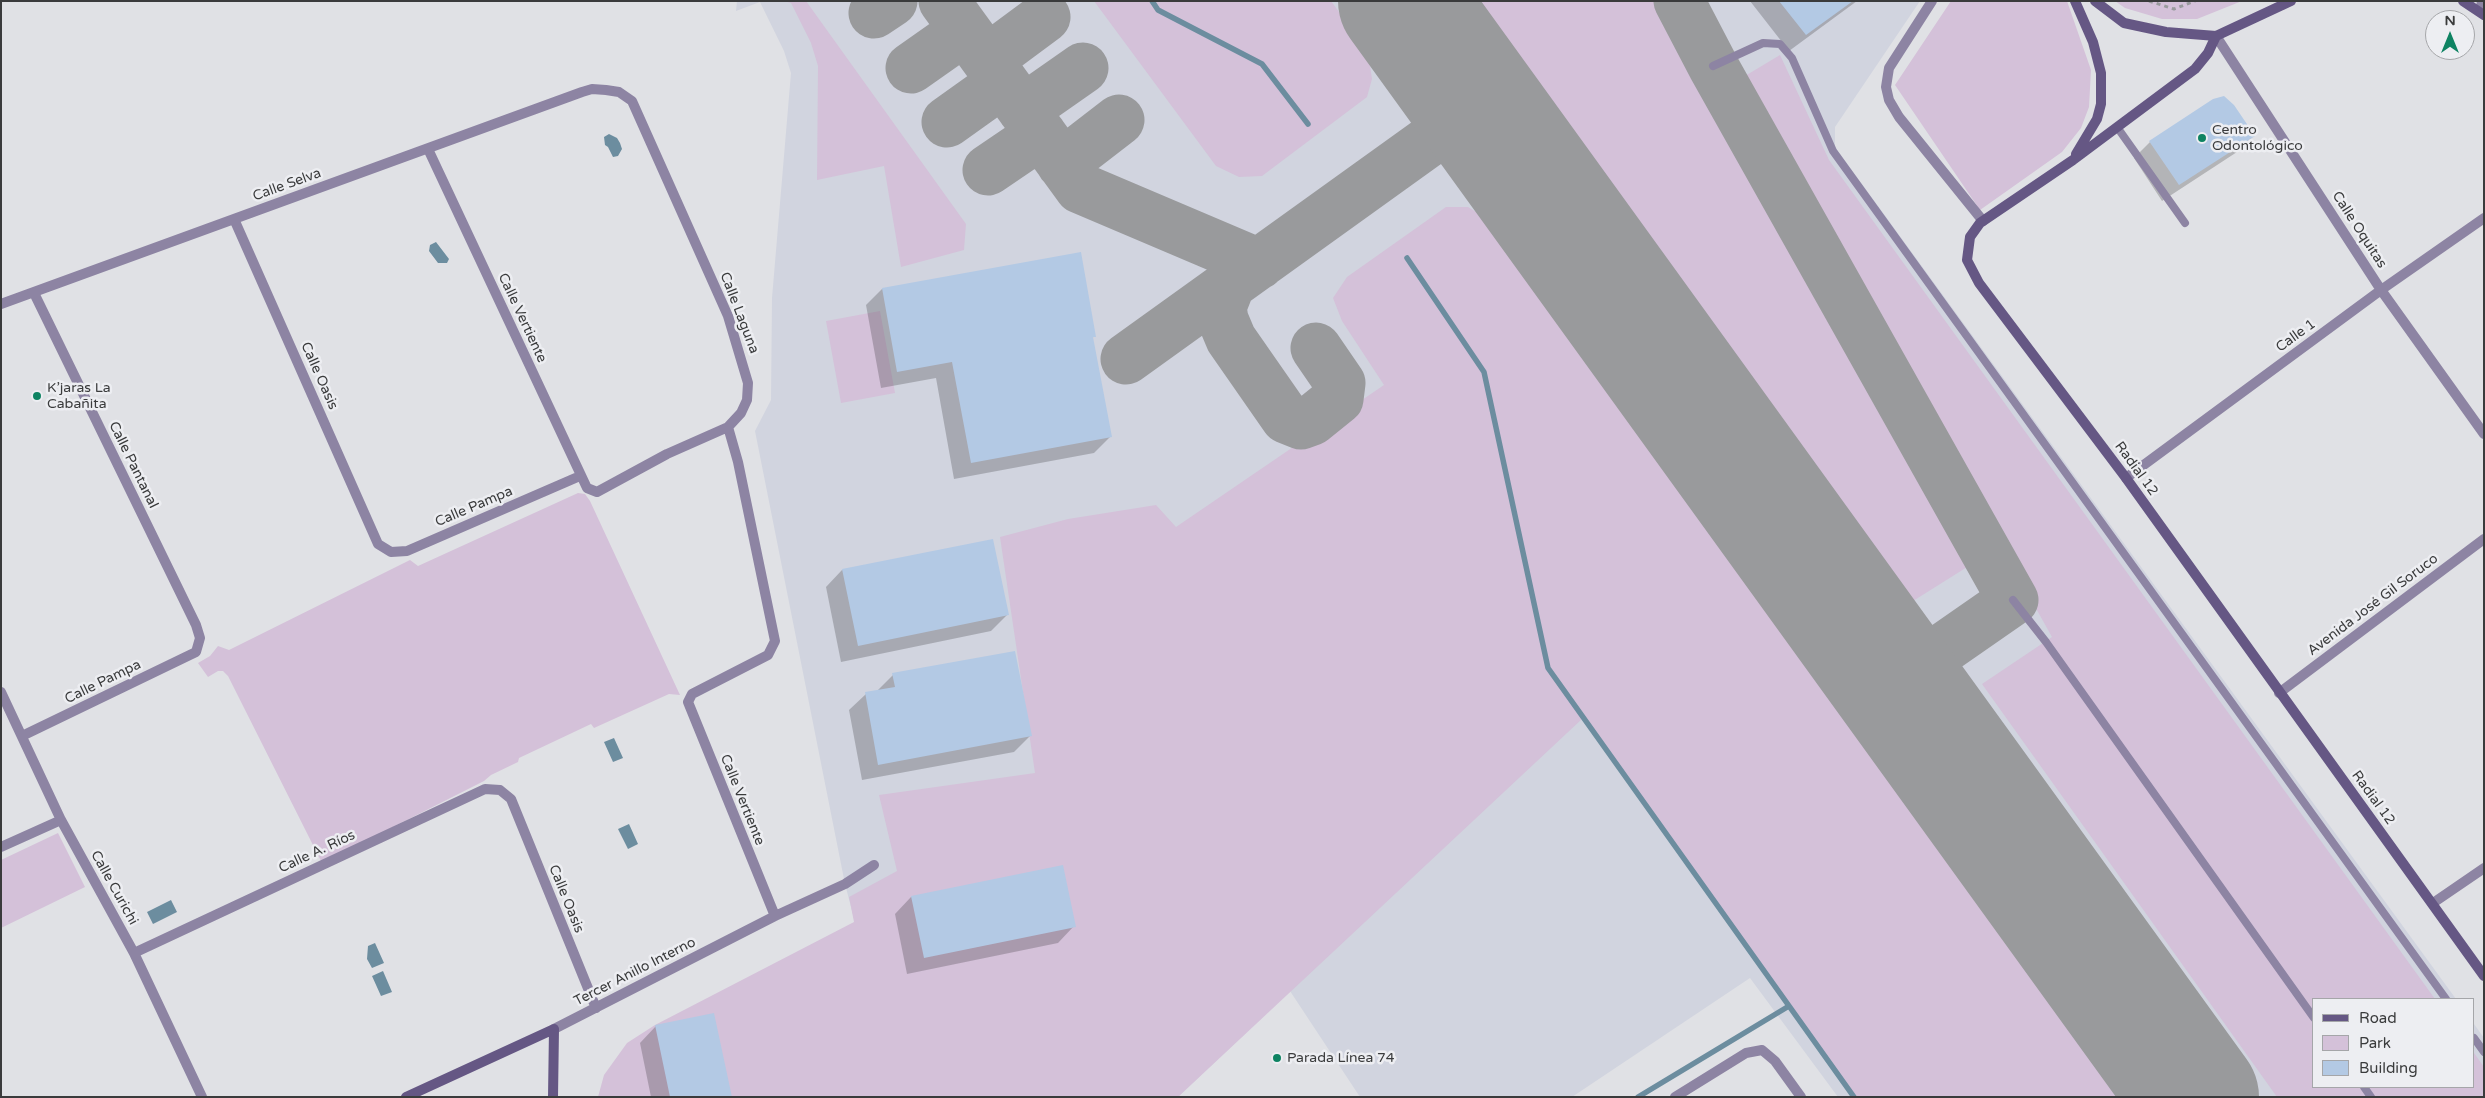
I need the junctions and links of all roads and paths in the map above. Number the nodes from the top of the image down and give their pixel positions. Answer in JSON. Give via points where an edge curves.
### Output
{"nodes":[{"id":1,"x":1932,"y":1,"type":"edge"},
{"id":2,"x":2075,"y":1,"type":"edge"},
{"id":3,"x":2095,"y":1,"type":"edge"},
{"id":4,"x":2149,"y":1,"type":"edge"},
{"id":5,"x":2194,"y":1,"type":"edge"},
{"id":6,"x":2291,"y":1,"type":"edge"},
{"id":7,"x":2463,"y":1,"type":"edge"},
{"id":8,"x":2481,"y":10,"type":"edge"},
{"id":9,"x":2216,"y":36,"type":"junction"},
{"id":10,"x":1713,"y":66,"type":"dead end"},
{"id":11,"x":582,"y":92,"type":"joint"},
{"id":12,"x":2117,"y":127,"type":"junction"},
{"id":13,"x":428,"y":149,"type":"junction"},
{"id":14,"x":2073,"y":160,"type":"junction"},
{"id":15,"x":2484,"y":218,"type":"edge"},
{"id":16,"x":234,"y":219,"type":"junction"},
{"id":17,"x":1983,"y":221,"type":"junction"},
{"id":18,"x":2185,"y":223,"type":"dead end"},
{"id":19,"x":2381,"y":290,"type":"junction"},
{"id":20,"x":34,"y":293,"type":"junction"},
{"id":21,"x":1,"y":304,"type":"edge"},
{"id":22,"x":728,"y":427,"type":"junction"},
{"id":23,"x":2484,"y":434,"type":"edge"},
{"id":24,"x":580,"y":476,"type":"junction"},
{"id":25,"x":2126,"y":478,"type":"junction"},
{"id":26,"x":2484,"y":539,"type":"edge"},
{"id":27,"x":378,"y":544,"type":"joint"},
{"id":28,"x":2013,"y":600,"type":"dead end"},
{"id":29,"x":196,"y":652,"type":"joint"},
{"id":30,"x":1,"y":692,"type":"edge"},
{"id":31,"x":2278,"y":693,"type":"junction"},
{"id":32,"x":22,"y":736,"type":"junction"},
{"id":33,"x":511,"y":799,"type":"joint"},
{"id":34,"x":61,"y":820,"type":"junction"},
{"id":35,"x":1,"y":847,"type":"edge"},
{"id":36,"x":874,"y":865,"type":"dead end"},
{"id":37,"x":2484,"y":868,"type":"edge"},
{"id":38,"x":2433,"y":903,"type":"junction"},
{"id":39,"x":775,"y":916,"type":"junction"},
{"id":40,"x":134,"y":953,"type":"junction"},
{"id":41,"x":2484,"y":976,"type":"edge"},
{"id":42,"x":2445,"y":998,"type":"edge"},
{"id":43,"x":596,"y":1008,"type":"junction"},
{"id":44,"x":2312,"y":1015,"type":"edge"},
{"id":45,"x":554,"y":1029,"type":"junction"},
{"id":46,"x":2475,"y":1039,"type":"edge"},
{"id":47,"x":2484,"y":1052,"type":"edge"},
{"id":48,"x":202,"y":1097,"type":"edge"},
{"id":49,"x":406,"y":1097,"type":"edge"},
{"id":50,"x":553,"y":1097,"type":"edge"},
{"id":51,"x":1675,"y":1097,"type":"edge"},
{"id":52,"x":1801,"y":1097,"type":"edge"}],
"edges":[{"from":1,"to":17,"type":"street","via":[[1889,68],[1886,86],[1889,100]]},
{"from":2,"to":14,"type":"street","via":[[2093,42],[2101,73],[2101,104],[2094,126]]},
{"from":3,"to":9,"type":"street","via":[[2124,22],[2166,32]]},
{"from":4,"to":5,"type":"path","via":[[2174,9]]},
{"from":6,"to":9,"type":"street"},
{"from":7,"to":8,"type":"street"},
{"from":9,"to":12,"type":"street","name":"Radial 12","via":[[2195,69]]},
{"from":9,"to":19,"type":"street","name":"Calle Oquitas"},
{"from":10,"to":42,"type":"lane","via":[[1763,44],[1780,44],[1792,58],[1833,152]]},
{"from":11,"to":13,"type":"street","name":"Calle Selva"},
{"from":11,"to":22,"type":"street","name":"Calle Laguna","via":[[592,89],[619,92],[632,101],[728,316],[748,383],[747,400],[741,413]]},
{"from":12,"to":14,"type":"street","name":"Radial 12"},
{"from":12,"to":18,"type":"lane"},
{"from":13,"to":16,"type":"street","name":"Calle Selva"},
{"from":13,"to":24,"type":"street","name":"Calle Vertiente"},
{"from":14,"to":17,"type":"street","name":"Radial 12"},
{"from":15,"to":19,"type":"street","name":"Calle 1"},
{"from":16,"to":20,"type":"street","name":"Calle Selva"},
{"from":16,"to":27,"type":"street","name":"Calle Oasis"},
{"from":17,"to":25,"type":"street","name":"Radial 12","via":[[1970,237],[1967,260],[1979,283]]},
{"from":19,"to":23,"type":"street","name":"Calle Oquitas"},
{"from":19,"to":25,"type":"street","name":"Calle 1"},
{"from":20,"to":21,"type":"street","name":"Calle Selva"},
{"from":20,"to":29,"type":"street","name":"Calle Pantanal","via":[[196,625],[200,638]]},
{"from":22,"to":24,"type":"street","name":"Calle Vertiente","via":[[667,454],[597,492],[587,488]]},
{"from":22,"to":39,"type":"street","name":"Calle Vertiente","via":[[775,641],[768,655],[692,694],[688,702]]},
{"from":24,"to":27,"type":"street","name":"Calle Pampa","via":[[407,551],[391,552]]},
{"from":25,"to":31,"type":"street","name":"Radial 12"},
{"from":26,"to":31,"type":"street","name":"Avenida José Gil Soruco"},
{"from":28,"to":44,"type":"lane"},
{"from":29,"to":32,"type":"street","name":"Calle Pampa"},
{"from":30,"to":32,"type":"street","name":"Calle Curichi"},
{"from":31,"to":38,"type":"street","name":"Radial 12"},
{"from":32,"to":34,"type":"street","name":"Calle Curichi"},
{"from":33,"to":40,"type":"street","name":"Calle A. Ríos","via":[[500,790],[485,789]]},
{"from":33,"to":43,"type":"street","name":"Calle Oasis"},
{"from":34,"to":35,"type":"street"},
{"from":34,"to":40,"type":"street","name":"Calle Curichi"},
{"from":36,"to":39,"type":"street","name":"Tercer Anillo Interno","via":[[845,884]]},
{"from":37,"to":38,"type":"street"},
{"from":38,"to":41,"type":"street","name":"Radial 12"},
{"from":39,"to":43,"type":"street","name":"Tercer Anillo Interno"},
{"from":40,"to":48,"type":"street","name":"Calle Curichi"},
{"from":43,"to":45,"type":"street","name":"Tercer Anillo Interno"},
{"from":45,"to":49,"type":"street","name":"Tercer Anillo Interno"},
{"from":45,"to":50,"type":"street"},
{"from":46,"to":47,"type":"lane"},
{"from":51,"to":52,"type":"street","via":[[1746,1053],[1762,1050],[1775,1061]]}]}
